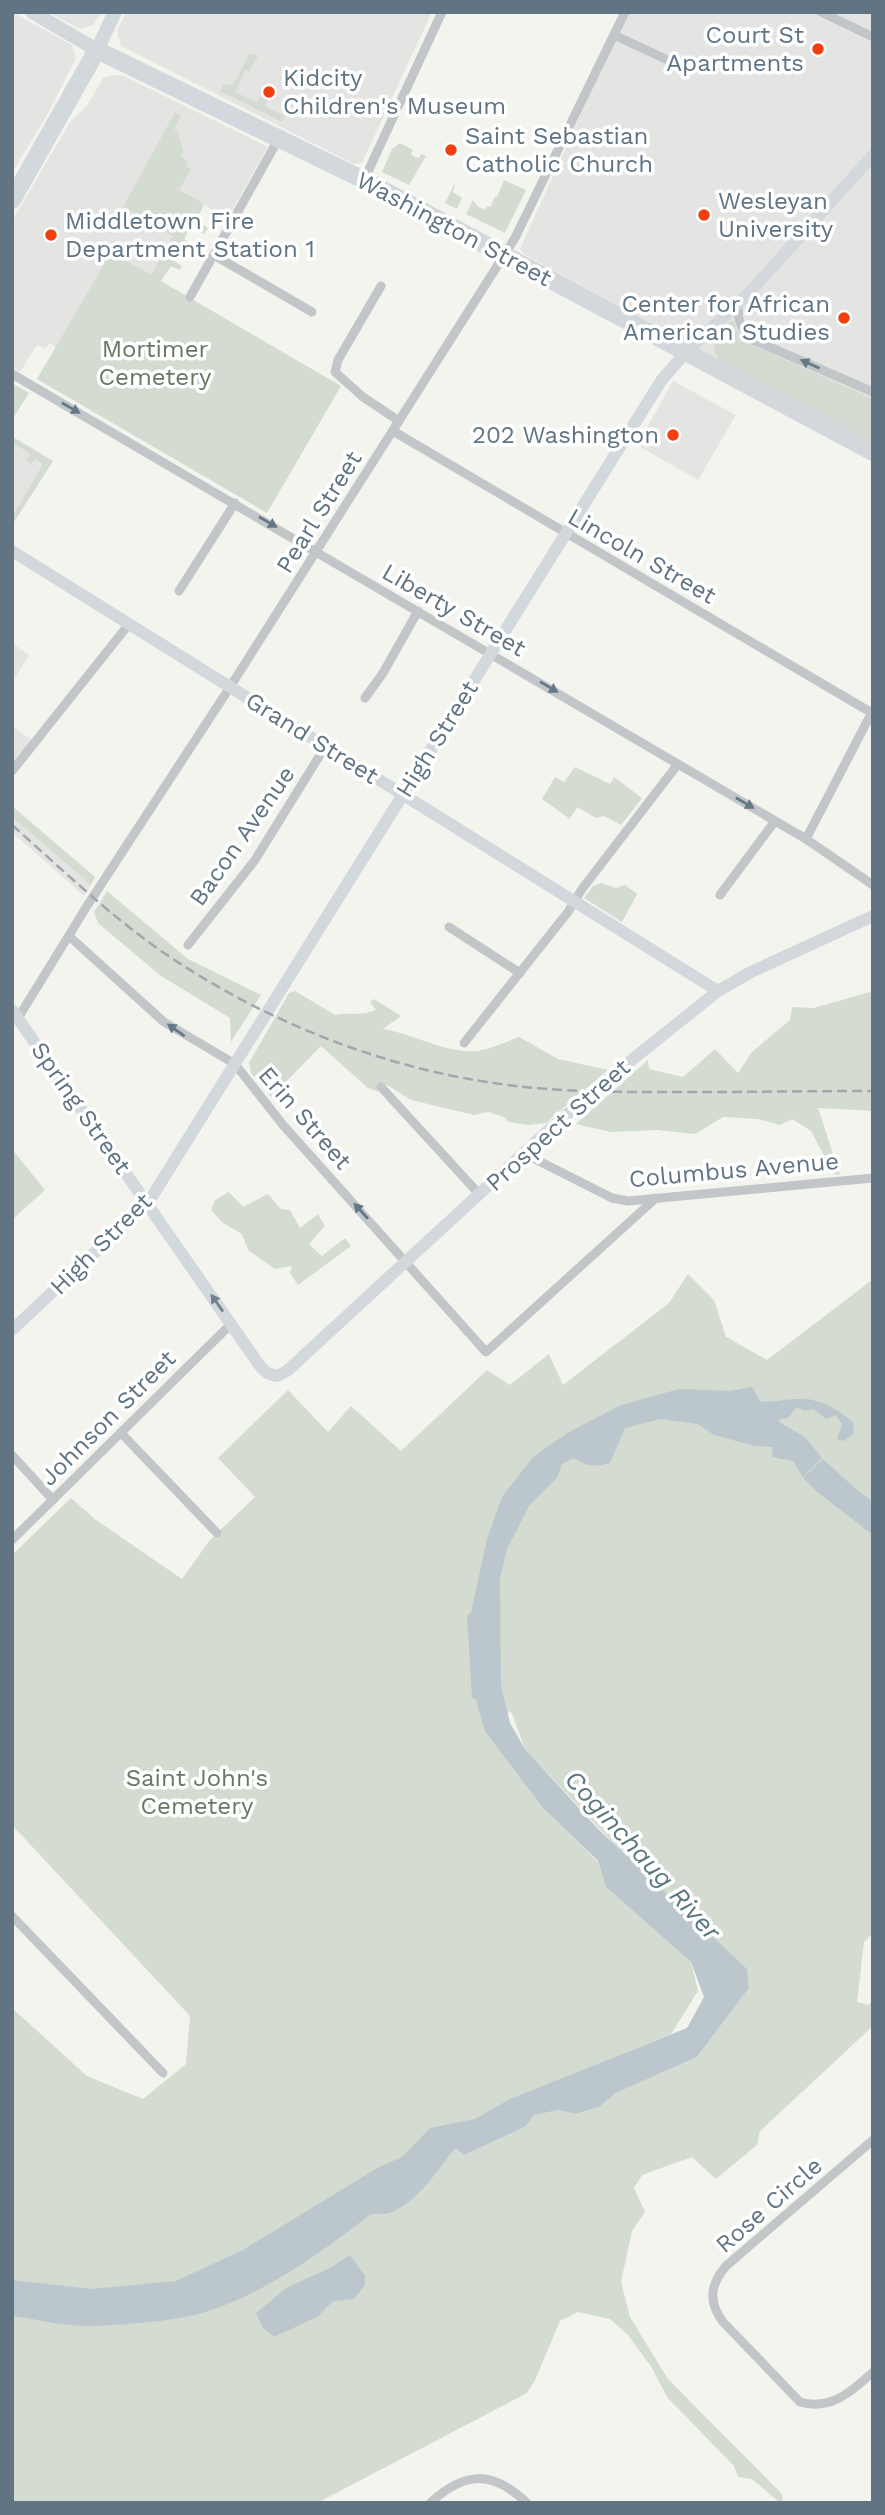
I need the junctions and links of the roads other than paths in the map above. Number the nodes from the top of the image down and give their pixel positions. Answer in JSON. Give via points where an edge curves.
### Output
{"nodes":[{"id":1,"x":32,"y":12,"type":"edge"},
{"id":2,"x":116,"y":12,"type":"edge"},
{"id":3,"x":442,"y":12,"type":"edge"},
{"id":4,"x":625,"y":12,"type":"edge"},
{"id":5,"x":821,"y":12,"type":"edge"},
{"id":6,"x":614,"y":35,"type":"junction"},
{"id":7,"x":873,"y":37,"type":"edge"},
{"id":8,"x":97,"y":50,"type":"junction"},
{"id":9,"x":672,"y":62,"type":"dead end"},
{"id":10,"x":279,"y":138,"type":"junction"},
{"id":11,"x":873,"y":155,"type":"edge"},
{"id":12,"x":364,"y":180,"type":"junction"},
{"id":13,"x":12,"y":200,"type":"edge"},
{"id":14,"x":214,"y":255,"type":"junction"},
{"id":15,"x":505,"y":256,"type":"junction"},
{"id":16,"x":381,"y":286,"type":"dead end"},
{"id":17,"x":190,"y":297,"type":"dead end"},
{"id":18,"x":739,"y":303,"type":"junction"},
{"id":19,"x":312,"y":312,"type":"dead end"},
{"id":20,"x":685,"y":353,"type":"junction"},
{"id":21,"x":12,"y":374,"type":"edge"},
{"id":22,"x":873,"y":392,"type":"edge"},
{"id":23,"x":399,"y":421,"type":"junction"},
{"id":24,"x":393,"y":431,"type":"junction"},
{"id":25,"x":873,"y":452,"type":"edge"},
{"id":26,"x":235,"y":503,"type":"junction"},
{"id":27,"x":566,"y":533,"type":"junction"},
{"id":28,"x":12,"y":551,"type":"edge"},
{"id":29,"x":317,"y":551,"type":"junction"},
{"id":30,"x":179,"y":591,"type":"dead end"},
{"id":31,"x":418,"y":611,"type":"junction"},
{"id":32,"x":128,"y":624,"type":"junction"},
{"id":33,"x":490,"y":653,"type":"junction"},
{"id":34,"x":230,"y":687,"type":"junction"},
{"id":35,"x":365,"y":698,"type":"dead end"},
{"id":36,"x":872,"y":712,"type":"edge"},
{"id":37,"x":325,"y":747,"type":"junction"},
{"id":38,"x":678,"y":764,"type":"junction"},
{"id":39,"x":12,"y":771,"type":"edge"},
{"id":40,"x":402,"y":795,"type":"junction"},
{"id":41,"x":775,"y":821,"type":"junction"},
{"id":42,"x":806,"y":839,"type":"junction"},
{"id":43,"x":873,"y":885,"type":"edge"},
{"id":44,"x":720,"y":895,"type":"dead end"},
{"id":45,"x":575,"y":901,"type":"junction"},
{"id":46,"x":873,"y":916,"type":"edge"},
{"id":47,"x":449,"y":927,"type":"dead end"},
{"id":48,"x":70,"y":937,"type":"junction"},
{"id":49,"x":188,"y":945,"type":"dead end"},
{"id":50,"x":520,"y":973,"type":"junction"},
{"id":51,"x":718,"y":992,"type":"junction"},
{"id":52,"x":15,"y":1014,"type":"edge"},
{"id":53,"x":464,"y":1043,"type":"dead end"},
{"id":54,"x":235,"y":1064,"type":"junction"},
{"id":55,"x":381,"y":1087,"type":"dead end"},
{"id":56,"x":525,"y":1154,"type":"junction"},
{"id":57,"x":873,"y":1178,"type":"edge"},
{"id":58,"x":480,"y":1195,"type":"junction"},
{"id":59,"x":656,"y":1198,"type":"junction"},
{"id":60,"x":147,"y":1202,"type":"junction"},
{"id":61,"x":407,"y":1262,"type":"junction"},
{"id":62,"x":231,"y":1324,"type":"junction"},
{"id":63,"x":12,"y":1330,"type":"edge"},
{"id":64,"x":273,"y":1376,"type":"joint"},
{"id":65,"x":121,"y":1433,"type":"junction"},
{"id":66,"x":12,"y":1455,"type":"edge"},
{"id":67,"x":53,"y":1500,"type":"junction"},
{"id":68,"x":216,"y":1533,"type":"dead end"},
{"id":69,"x":12,"y":1540,"type":"edge"},
{"id":70,"x":12,"y":1916,"type":"edge"},
{"id":71,"x":163,"y":2073,"type":"dead end"},
{"id":72,"x":873,"y":2140,"type":"edge"},
{"id":73,"x":873,"y":2372,"type":"edge"},
{"id":74,"x":430,"y":2503,"type":"edge"},
{"id":75,"x":527,"y":2503,"type":"edge"}],
"edges":[{"from":1,"to":8,"type":"main road","name":"Washington Street"},
{"from":2,"to":8,"type":"main road"},
{"from":3,"to":12,"type":"street"},
{"from":4,"to":6,"type":"street","name":"Pearl Street"},
{"from":5,"to":7,"type":"street"},
{"from":6,"to":9,"type":"street"},
{"from":6,"to":15,"type":"street","name":"Pearl Street"},
{"from":8,"to":10,"type":"highway","name":"Washington Street"},
{"from":8,"to":13,"type":"highway"},
{"from":10,"to":12,"type":"highway","name":"Washington Street"},
{"from":10,"to":14,"type":"street"},
{"from":11,"to":18,"type":"street","name":"High Street"},
{"from":12,"to":15,"type":"highway","name":"Washington Street"},
{"from":14,"to":17,"type":"street"},
{"from":14,"to":19,"type":"street"},
{"from":15,"to":20,"type":"highway","name":"Washington Street"},
{"from":15,"to":23,"type":"street","name":"Pearl Street"},
{"from":16,"to":23,"type":"street","via":[[335,372]]},
{"from":18,"to":20,"type":"street","name":"High Street"},
{"from":22,"to":18,"type":"street","one_way":true,"via":[[751,339],[738,316]]},
{"from":20,"to":25,"type":"highway","name":"Washington Street"},
{"from":20,"to":27,"type":"street","name":"High Street","via":[[648,401]]},
{"from":21,"to":26,"type":"street","name":"Liberty Street","one_way":true},
{"from":23,"to":24,"type":"street","name":"Pearl Street"},
{"from":24,"to":27,"type":"street","name":"Lincoln Street"},
{"from":24,"to":29,"type":"street","name":"Pearl Street"},
{"from":26,"to":29,"type":"street","name":"Liberty Street","one_way":true},
{"from":26,"to":30,"type":"street"},
{"from":27,"to":33,"type":"street","name":"High Street"},
{"from":27,"to":36,"type":"street","name":"Lincoln Street"},
{"from":28,"to":32,"type":"street","name":"Grand Street"},
{"from":29,"to":31,"type":"street","name":"Liberty Street"},
{"from":29,"to":34,"type":"street","name":"Pearl Street"},
{"from":31,"to":33,"type":"street","name":"Liberty Street"},
{"from":31,"to":35,"type":"street"},
{"from":32,"to":34,"type":"street","name":"Grand Street"},
{"from":32,"to":39,"type":"street"},
{"from":33,"to":38,"type":"street","name":"Liberty Street","one_way":true},
{"from":33,"to":40,"type":"street","name":"High Street"},
{"from":34,"to":37,"type":"street","name":"Grand Street"},
{"from":34,"to":48,"type":"street","name":"Pearl Street"},
{"from":36,"to":42,"type":"street"},
{"from":37,"to":40,"type":"street","name":"Grand Street"},
{"from":37,"to":49,"type":"street","name":"Bacon Avenue","via":[[255,860]]},
{"from":38,"to":41,"type":"street","name":"Liberty Street","one_way":true},
{"from":38,"to":45,"type":"street"},
{"from":40,"to":45,"type":"street","name":"Grand Street"},
{"from":40,"to":54,"type":"street","name":"High Street"},
{"from":41,"to":42,"type":"street","name":"Liberty Street"},
{"from":41,"to":44,"type":"street"},
{"from":42,"to":43,"type":"street","name":"Liberty Street"},
{"from":45,"to":50,"type":"street"},
{"from":45,"to":51,"type":"street","name":"Grand Street"},
{"from":46,"to":51,"type":"street","name":"Prospect Street"},
{"from":47,"to":50,"type":"street"},
{"from":48,"to":52,"type":"street","name":"Pearl Street"},
{"from":54,"to":48,"type":"street","name":"Erin Street","one_way":true,"via":[[164,1022]]},
{"from":50,"to":53,"type":"street"},
{"from":51,"to":56,"type":"street","name":"Prospect Street"},
{"from":52,"to":60,"type":"street","name":"Spring Street"},
{"from":54,"to":60,"type":"street","name":"High Street"},
{"from":61,"to":54,"type":"street","name":"Erin Street","one_way":true,"via":[[283,1125]]},
{"from":55,"to":58,"type":"street"},
{"from":56,"to":58,"type":"street","name":"Prospect Street"},
{"from":56,"to":59,"type":"street","name":"Columbus Avenue","via":[[612,1198]]},
{"from":57,"to":59,"type":"street","name":"Columbus Avenue"},
{"from":58,"to":61,"type":"street","name":"Prospect Street"},
{"from":59,"to":61,"type":"street","name":"Erin Street","via":[[486,1352]]},
{"from":62,"to":60,"type":"street","name":"Spring Street","one_way":true},
{"from":60,"to":63,"type":"street","name":"High Street"},
{"from":61,"to":64,"type":"street","name":"Prospect Street","via":[[288,1371]]},
{"from":62,"to":64,"type":"street","name":"Spring Street","via":[[260,1366]]},
{"from":62,"to":65,"type":"street","name":"Johnson Street"},
{"from":65,"to":67,"type":"street","name":"Johnson Street"},
{"from":65,"to":68,"type":"street"},
{"from":66,"to":67,"type":"street"},
{"from":67,"to":69,"type":"street","name":"Johnson Street"},
{"from":70,"to":71,"type":"street"},
{"from":72,"to":73,"type":"street","name":"Rose Circle","via":[[726,2266],[711,2296],[723,2322],[800,2402],[832,2402]]},
{"from":74,"to":75,"type":"street","via":[[449,2485],[478,2478],[509,2486]]}]}
